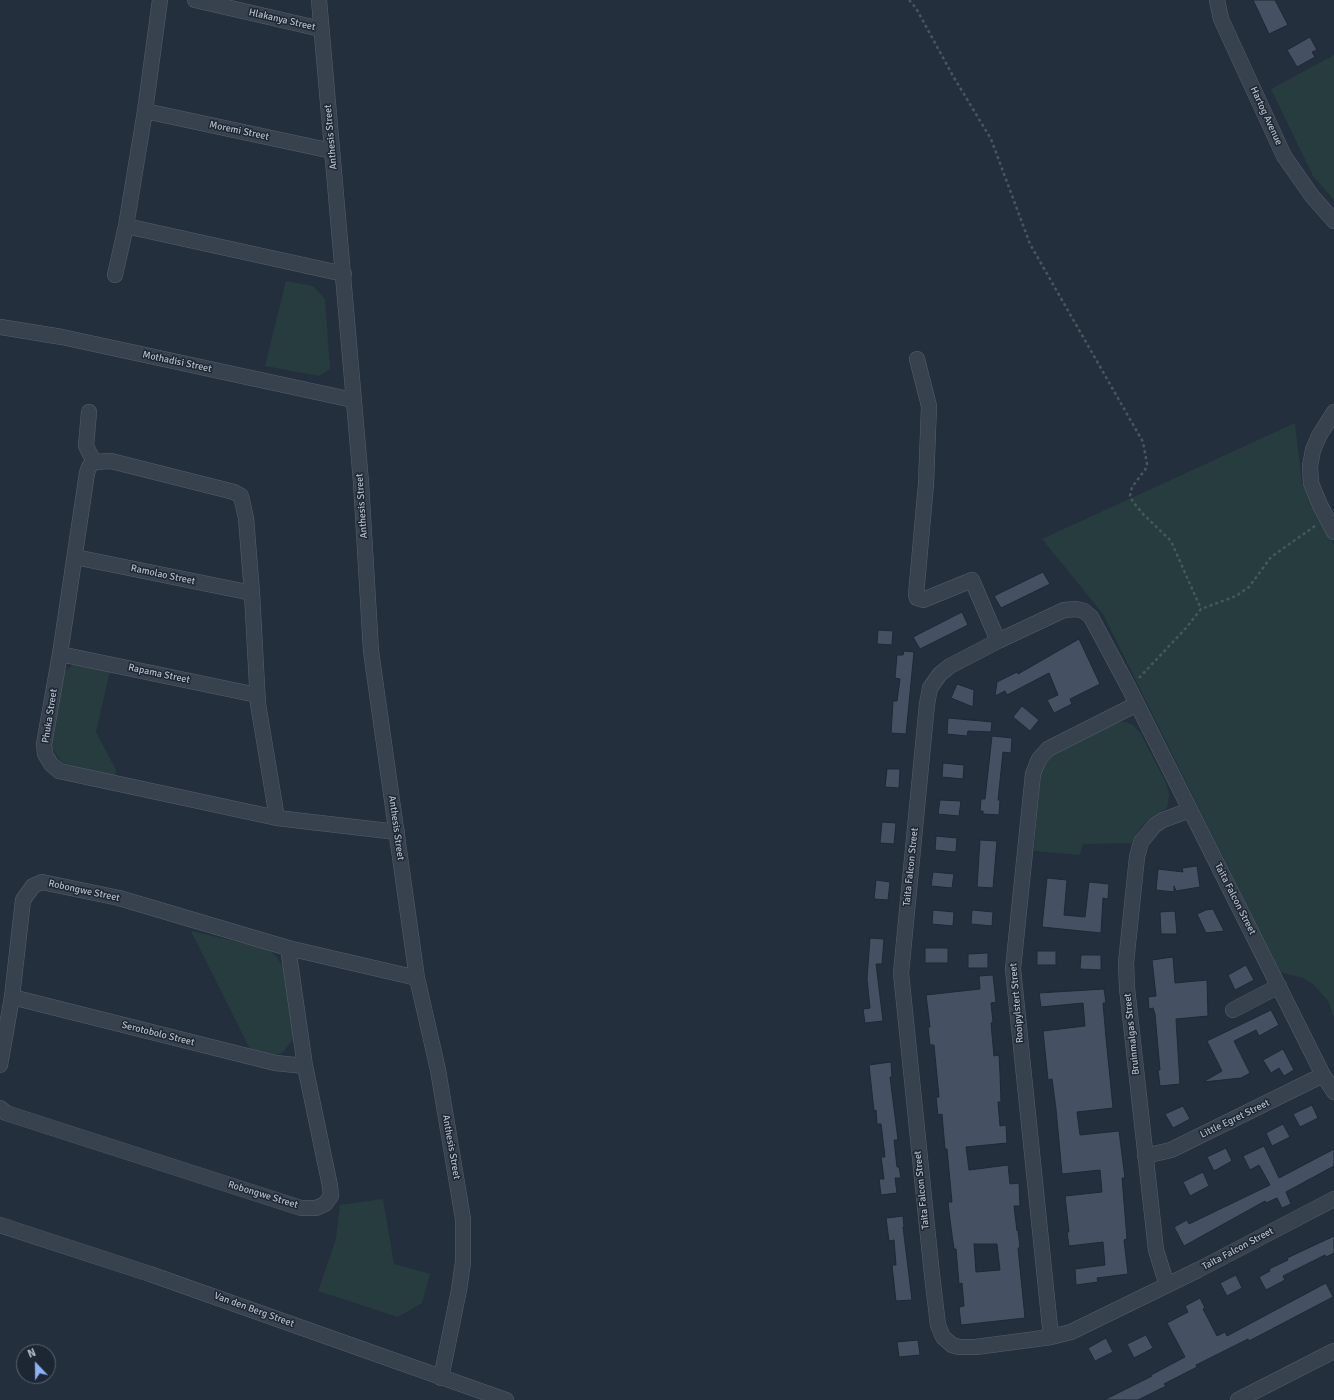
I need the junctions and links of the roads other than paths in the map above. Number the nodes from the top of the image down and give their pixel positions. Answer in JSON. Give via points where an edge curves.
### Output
{"nodes":[{"id":1,"x":160,"y":0,"type":"edge"},
{"id":2,"x":195,"y":0,"type":"edge"},
{"id":3,"x":319,"y":0,"type":"edge"},
{"id":4,"x":1216,"y":0,"type":"edge"},
{"id":5,"x":321,"y":29,"type":"junction"},
{"id":6,"x":145,"y":111,"type":"junction"},
{"id":7,"x":332,"y":151,"type":"junction"},
{"id":8,"x":1334,"y":221,"type":"edge"},
{"id":9,"x":126,"y":226,"type":"junction"},
{"id":10,"x":344,"y":274,"type":"junction"},
{"id":11,"x":115,"y":275,"type":"dead end"},
{"id":12,"x":0,"y":328,"type":"edge"},
{"id":13,"x":917,"y":360,"type":"dead end"},
{"id":14,"x":353,"y":400,"type":"junction"},
{"id":15,"x":89,"y":412,"type":"dead end"},
{"id":16,"x":1334,"y":412,"type":"edge"},
{"id":17,"x":94,"y":462,"type":"junction"},
{"id":18,"x":1334,"y":532,"type":"edge"},
{"id":19,"x":75,"y":557,"type":"junction"},
{"id":20,"x":252,"y":593,"type":"junction"},
{"id":21,"x":998,"y":641,"type":"junction"},
{"id":22,"x":60,"y":654,"type":"junction"},
{"id":23,"x":257,"y":695,"type":"junction"},
{"id":24,"x":1137,"y":704,"type":"junction"},
{"id":25,"x":1190,"y":810,"type":"junction"},
{"id":26,"x":277,"y":818,"type":"junction"},
{"id":27,"x":397,"y":832,"type":"junction"},
{"id":28,"x":288,"y":948,"type":"junction"},
{"id":29,"x":417,"y":978,"type":"junction"},
{"id":30,"x":1279,"y":986,"type":"junction"},
{"id":31,"x":12,"y":997,"type":"junction"},
{"id":32,"x":1233,"y":1010,"type":"dead end"},
{"id":33,"x":0,"y":1065,"type":"edge"},
{"id":34,"x":304,"y":1066,"type":"junction"},
{"id":35,"x":1323,"y":1075,"type":"junction"},
{"id":36,"x":1334,"y":1092,"type":"edge"},
{"id":37,"x":0,"y":1108,"type":"edge"},
{"id":38,"x":1145,"y":1156,"type":"junction"},
{"id":39,"x":1334,"y":1199,"type":"edge"},
{"id":40,"x":0,"y":1225,"type":"edge"},
{"id":41,"x":1167,"y":1285,"type":"junction"},
{"id":42,"x":1051,"y":1337,"type":"junction"},
{"id":43,"x":1334,"y":1351,"type":"edge"},
{"id":44,"x":441,"y":1378,"type":"junction"},
{"id":45,"x":506,"y":1400,"type":"edge"},
{"id":46,"x":1238,"y":1400,"type":"edge"}],
"edges":[{"from":1,"to":6,"type":"street"},
{"from":2,"to":5,"type":"street","name":"Hlakanya Street"},
{"from":3,"to":5,"type":"street","name":"Anthesis Street"},
{"from":4,"to":8,"type":"street","name":"Hartog Avenue","via":[[1221,19],[1284,156],[1307,190]]},
{"from":5,"to":7,"type":"street","name":"Anthesis Street"},
{"from":6,"to":7,"type":"street","name":"Moremi Street"},
{"from":6,"to":9,"type":"street"},
{"from":7,"to":10,"type":"street","name":"Anthesis Street"},
{"from":9,"to":10,"type":"street"},
{"from":9,"to":11,"type":"street"},
{"from":10,"to":14,"type":"street","name":"Anthesis Street"},
{"from":12,"to":14,"type":"street","name":"Mothadisi Street","via":[[62,337]]},
{"from":13,"to":21,"type":"street","via":[[929,406],[917,598],[923,600],[972,580]]},
{"from":14,"to":27,"type":"street","name":"Anthesis Street","via":[[361,482],[371,652]]},
{"from":15,"to":17,"type":"street","via":[[86,446]]},
{"from":16,"to":18,"type":"street","via":[[1318,436],[1310,466],[1311,484]]},
{"from":17,"to":19,"type":"street","name":"Phuka Street","via":[[87,473]]},
{"from":17,"to":20,"type":"street","via":[[111,461],[234,492],[241,496],[246,518]]},
{"from":19,"to":20,"type":"street","name":"Ramolao Street"},
{"from":19,"to":22,"type":"street","name":"Phuka Street"},
{"from":20,"to":23,"type":"street"},
{"from":21,"to":24,"type":"street","name":"Taita Falcon Street","via":[[1064,610],[1084,611],[1095,621]]},
{"from":21,"to":42,"type":"street","name":"Taita Falcon Street","via":[[945,670],[934,682],[929,694],[901,966],[901,990],[940,1332],[952,1345],[959,1347]]},
{"from":22,"to":23,"type":"street","name":"Rapama Street"},
{"from":22,"to":26,"type":"street","name":"Phuka Street","via":[[44,744],[44,754],[51,764],[59,770]]},
{"from":23,"to":26,"type":"street"},
{"from":24,"to":25,"type":"street","name":"Taita Falcon Street"},
{"from":24,"to":42,"type":"street","name":"Rooipylstert Street","via":[[1048,750],[1039,759],[1033,774],[1013,969]]},
{"from":25,"to":30,"type":"street","name":"Taita Falcon Street"},
{"from":25,"to":38,"type":"street","name":"Bruinmalgas Street","via":[[1163,820],[1150,830],[1141,842],[1137,857],[1126,972]]},
{"from":26,"to":27,"type":"street","name":"Phuka Street"},
{"from":27,"to":29,"type":"street","name":"Anthesis Street"},
{"from":28,"to":29,"type":"street","name":"Robongwe Street"},
{"from":28,"to":31,"type":"street","name":"Robongwe Street","via":[[119,898],[42,882],[33,886],[23,900]]},
{"from":28,"to":34,"type":"street","name":"Robongwe Street"},
{"from":29,"to":44,"type":"street","name":"Anthesis Street","via":[[438,1070],[463,1219],[462,1268]]},
{"from":30,"to":32,"type":"street"},
{"from":30,"to":35,"type":"street","name":"Taita Falcon Street"},
{"from":31,"to":33,"type":"street","name":"Robongwe Street"},
{"from":31,"to":34,"type":"street","name":"Serotobolo Street","via":[[275,1063]]},
{"from":34,"to":37,"type":"street","name":"Robongwe Street","via":[[331,1196],[325,1204],[316,1208],[301,1208],[6,1113]]},
{"from":35,"to":36,"type":"street","name":"Taita Falcon Street"},
{"from":35,"to":38,"type":"street","name":"Little Egret Street","via":[[1171,1150]]},
{"from":38,"to":41,"type":"street","name":"Bruinmalgas Street","via":[[1157,1258]]},
{"from":39,"to":41,"type":"street","name":"Taita Falcon Street"},
{"from":40,"to":44,"type":"street","name":"Van den Berg Street","via":[[150,1274]]},
{"from":41,"to":42,"type":"street","name":"Taita Falcon Street","via":[[1082,1328]]},
{"from":43,"to":46,"type":"street"},
{"from":44,"to":45,"type":"street","name":"Van den Berg Street"}]}
